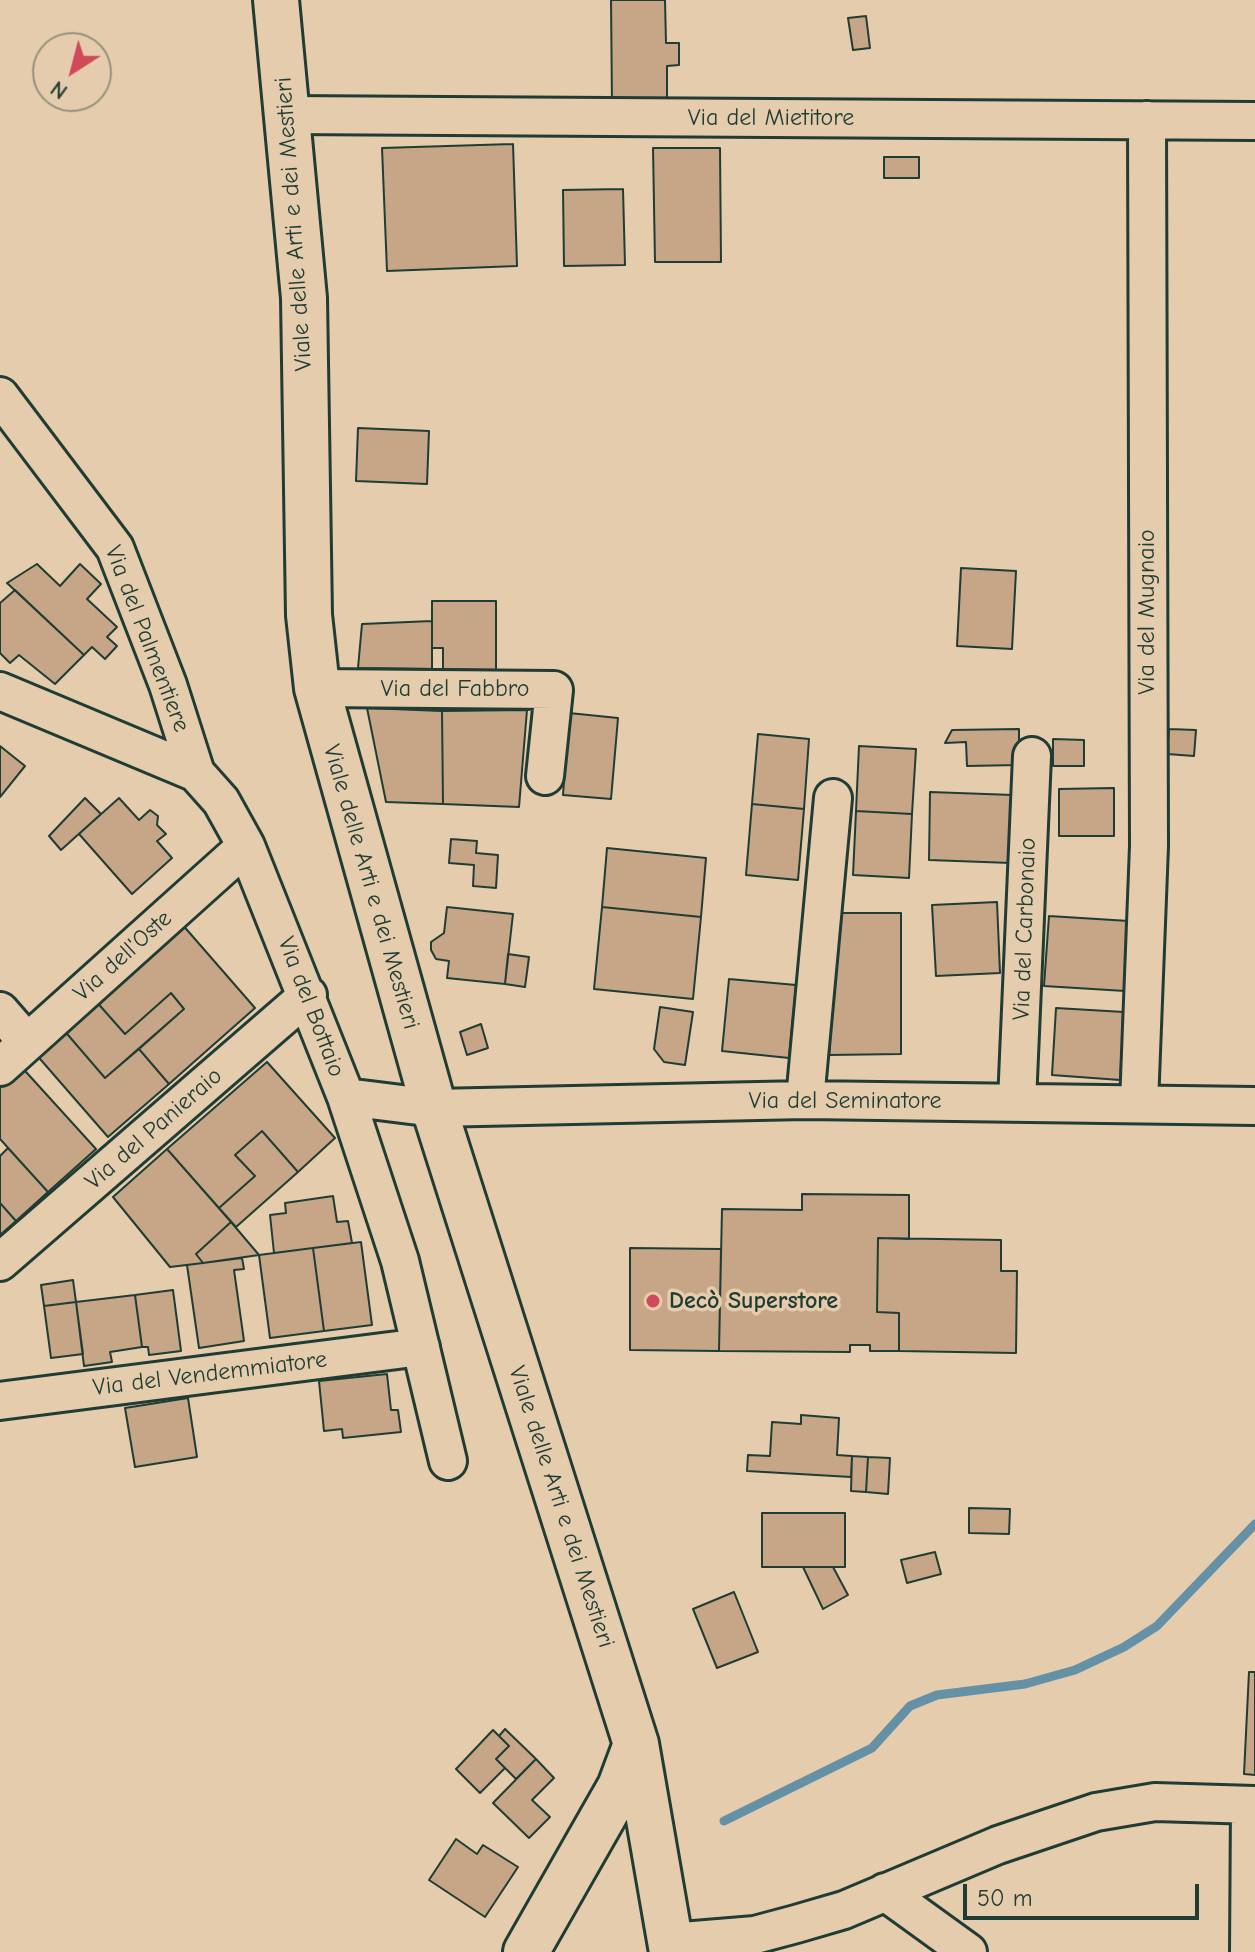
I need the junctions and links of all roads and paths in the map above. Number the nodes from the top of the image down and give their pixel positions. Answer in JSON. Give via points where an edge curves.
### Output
{"nodes":[{"id":1,"x":276,"y":0,"type":"edge"},
{"id":2,"x":286,"y":115,"type":"junction"},
{"id":3,"x":1147,"y":120,"type":"junction"},
{"id":4,"x":1255,"y":121,"type":"edge"},
{"id":5,"x":0,"y":396,"type":"edge"},
{"id":6,"x":317,"y":688,"type":"junction"},
{"id":7,"x":0,"y":691,"type":"edge"},
{"id":8,"x":1032,"y":756,"type":"dead end"},
{"id":9,"x":196,"y":773,"type":"junction"},
{"id":10,"x":545,"y":776,"type":"dead end"},
{"id":11,"x":833,"y":798,"type":"dead end"},
{"id":12,"x":246,"y":846,"type":"junction"},
{"id":13,"x":308,"y":995,"type":"junction"},
{"id":14,"x":0,"y":1011,"type":"edge"},
{"id":15,"x":27,"y":1042,"type":"junction"},
{"id":16,"x":0,"y":1067,"type":"edge"},
{"id":17,"x":346,"y":1097,"type":"junction"},
{"id":18,"x":805,"y":1100,"type":"junction"},
{"id":19,"x":1017,"y":1102,"type":"junction"},
{"id":20,"x":1139,"y":1104,"type":"junction"},
{"id":21,"x":1255,"y":1106,"type":"edge"},
{"id":22,"x":434,"y":1108,"type":"junction"},
{"id":23,"x":0,"y":1262,"type":"edge"},
{"id":24,"x":421,"y":1347,"type":"junction"},
{"id":25,"x":0,"y":1401,"type":"edge"},
{"id":26,"x":448,"y":1461,"type":"dead end"},
{"id":27,"x":636,"y":1744,"type":"junction"},
{"id":28,"x":1252,"y":1805,"type":"edge"},
{"id":29,"x":885,"y":1892,"type":"junction"},
{"id":30,"x":1251,"y":1944,"type":"edge"},
{"id":31,"x":671,"y":1947,"type":"edge"},
{"id":32,"x":526,"y":1952,"type":"edge"},
{"id":33,"x":968,"y":1952,"type":"edge"}],
"edges":[{"from":1,"to":2,"type":"street","name":"Viale delle Arti e dei Mestieri"},
{"from":2,"to":3,"type":"street","name":"Via del Mietitore"},
{"from":2,"to":6,"type":"street","name":"Viale delle Arti e dei Mestieri","via":[[304,298],[309,615]]},
{"from":3,"to":4,"type":"street","name":"Via del Mietitore"},
{"from":3,"to":20,"type":"street","name":"Via del Mugnaio","via":[[1149,846]]},
{"from":5,"to":9,"type":"street","name":"Via del Palmentiere","via":[[115,548]]},
{"from":6,"to":10,"type":"street","name":"Via del Fabbro","via":[[554,690]]},
{"from":6,"to":22,"type":"street","name":"Viale delle Arti e dei Mestieri"},
{"from":7,"to":9,"type":"street","name":"Via del Bottaio"},
{"from":8,"to":19,"type":"street","name":"Via del Carbonaio"},
{"from":9,"to":12,"type":"street","name":"Via del Bottaio","via":[[221,801]]},
{"from":11,"to":18,"type":"street"},
{"from":12,"to":13,"type":"street","name":"Via del Bottaio"},
{"from":12,"to":15,"type":"street","name":"Via dell'Oste"},
{"from":13,"to":17,"type":"street","name":"Via del Bottaio"},
{"from":13,"to":23,"type":"street","name":"Via del Panieraio"},
{"from":14,"to":15,"type":"street"},
{"from":15,"to":16,"type":"street","name":"Via dell'Oste"},
{"from":17,"to":22,"type":"street","name":"Via del Seminatore"},
{"from":17,"to":24,"type":"street","name":"Via del Bottaio","via":[[400,1261]]},
{"from":18,"to":19,"type":"street","name":"Via del Seminatore"},
{"from":18,"to":22,"type":"street","name":"Via del Seminatore"},
{"from":19,"to":20,"type":"street","name":"Via del Seminatore"},
{"from":20,"to":21,"type":"street","name":"Via del Seminatore"},
{"from":22,"to":27,"type":"street","name":"Viale delle Arti e dei Mestieri"},
{"from":24,"to":25,"type":"street","name":"Via del Vendemmiatore"},
{"from":24,"to":26,"type":"street","name":"Via del Bottaio"},
{"from":27,"to":31,"type":"street","name":"Viale delle Arti e dei Mestieri"},
{"from":27,"to":32,"type":"street","via":[[620,1787]]},
{"from":28,"to":29,"type":"street","via":[[1155,1802],[1096,1812]]},
{"from":28,"to":30,"type":"street"},
{"from":29,"to":31,"type":"street","via":[[844,1910],[755,1935]]},
{"from":29,"to":33,"type":"street"}]}
